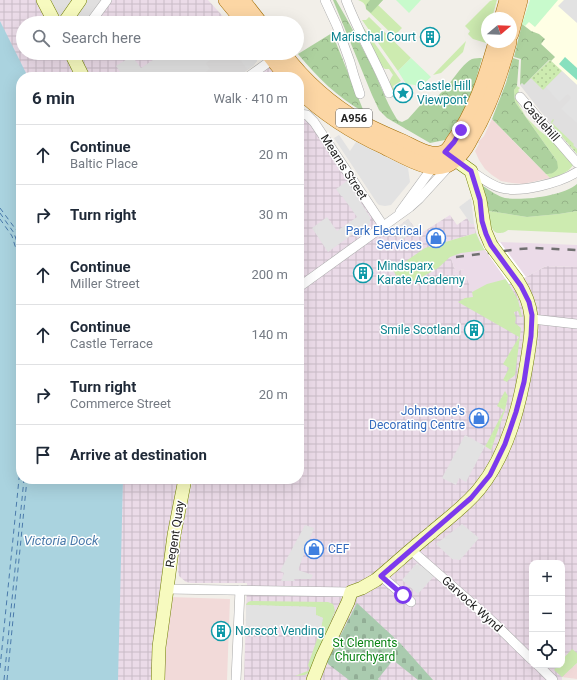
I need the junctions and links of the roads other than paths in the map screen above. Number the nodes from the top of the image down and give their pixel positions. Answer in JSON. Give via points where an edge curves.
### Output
{"nodes":[{"id":1,"x":43,"y":0,"type":"edge"},
{"id":2,"x":80,"y":0,"type":"edge"},
{"id":3,"x":107,"y":0,"type":"edge"},
{"id":4,"x":226,"y":0,"type":"edge"},
{"id":5,"x":242,"y":0,"type":"edge"},
{"id":6,"x":326,"y":0,"type":"edge"},
{"id":7,"x":346,"y":0,"type":"edge"},
{"id":8,"x":507,"y":0,"type":"edge"},
{"id":9,"x":520,"y":0,"type":"edge"},
{"id":10,"x":504,"y":12,"type":"edge"},
{"id":11,"x":517,"y":12,"type":"edge"},
{"id":12,"x":51,"y":16,"type":"edge"},
{"id":13,"x":69,"y":16,"type":"edge"},
{"id":14,"x":95,"y":16,"type":"edge"},
{"id":15,"x":239,"y":16,"type":"edge"},
{"id":16,"x":255,"y":16,"type":"edge"},
{"id":17,"x":494,"y":48,"type":"edge"},
{"id":18,"x":507,"y":48,"type":"edge"},
{"id":19,"x":74,"y":60,"type":"edge"},
{"id":20,"x":269,"y":60,"type":"edge"},
{"id":21,"x":278,"y":60,"type":"edge"},
{"id":22,"x":281,"y":60,"type":"edge"},
{"id":23,"x":80,"y":72,"type":"edge"},
{"id":24,"x":254,"y":72,"type":"edge"},
{"id":25,"x":284,"y":72,"type":"edge"},
{"id":26,"x":295,"y":72,"type":"edge"},
{"id":27,"x":304,"y":80,"type":"edge"},
{"id":28,"x":389,"y":92,"type":"dead end"},
{"id":29,"x":304,"y":94,"type":"edge"},
{"id":30,"x":360,"y":94,"type":"dead end"},
{"id":31,"x":520,"y":97,"type":"dead end"},
{"id":32,"x":304,"y":115,"type":"edge"},
{"id":33,"x":448,"y":155,"type":"junction"},
{"id":34,"x":577,"y":163,"type":"edge"},
{"id":35,"x":432,"y":167,"type":"junction"},
{"id":36,"x":471,"y":171,"type":"junction"},
{"id":37,"x":577,"y":172,"type":"edge"},
{"id":38,"x":397,"y":216,"type":"junction"},
{"id":39,"x":384,"y":227,"type":"junction"},
{"id":40,"x":304,"y":283,"type":"edge"},
{"id":41,"x":532,"y":319,"type":"junction"},
{"id":42,"x":577,"y":324,"type":"edge"},
{"id":43,"x":184,"y":484,"type":"edge"},
{"id":44,"x":411,"y":550,"type":"junction"},
{"id":45,"x":381,"y":576,"type":"junction"},
{"id":46,"x":167,"y":589,"type":"junction"},
{"id":47,"x":240,"y":590,"type":"junction"},
{"id":48,"x":351,"y":592,"type":"junction"},
{"id":49,"x":411,"y":602,"type":"dead end"},
{"id":50,"x":529,"y":657,"type":"edge"},
{"id":51,"x":541,"y":668,"type":"edge"},
{"id":52,"x":158,"y":680,"type":"edge"},
{"id":53,"x":236,"y":680,"type":"edge"},
{"id":54,"x":313,"y":680,"type":"edge"},
{"id":55,"x":553,"y":680,"type":"edge"}],
"edges":[{"from":1,"to":12,"type":"street"},
{"from":2,"to":13,"type":"street"},
{"from":3,"to":14,"type":"street"},
{"from":4,"to":15,"type":"main road"},
{"from":5,"to":16,"type":"main road"},
{"from":6,"to":30,"type":"street"},
{"from":7,"to":28,"type":"street","via":[[386,74]]},
{"from":8,"to":10,"type":"main road"},
{"from":9,"to":11,"type":"main road"},
{"from":17,"to":33,"type":"main road","via":[[474,107],[449,148]]},
{"from":18,"to":33,"type":"main road","via":[[484,116],[469,143]]},
{"from":19,"to":23,"type":"street"},
{"from":20,"to":24,"type":"street"},
{"from":21,"to":25,"type":"main road"},
{"from":22,"to":26,"type":"main road","number":"A956"},
{"from":27,"to":33,"type":"main road","number":"A956","via":[[336,106],[368,126],[427,153]]},
{"from":29,"to":35,"type":"main road","number":"A956","via":[[319,108],[361,136]]},
{"from":31,"to":34,"type":"street","name":"Castlehill"},
{"from":32,"to":39,"type":"street","name":"Mearns Street","via":[[314,122]]},
{"from":33,"to":35,"type":"main road","via":[[446,165]]},
{"from":33,"to":36,"type":"street"},
{"from":33,"to":38,"type":"street","via":[[419,199]]},
{"from":35,"to":38,"type":"street"},
{"from":36,"to":37,"type":"street","via":[[496,186],[510,189],[546,185]]},
{"from":36,"to":41,"type":"street","bridge":true,"via":[[480,200],[484,231],[491,245],[517,280],[529,302]]},
{"from":38,"to":39,"type":"street"},
{"from":39,"to":40,"type":"street"},
{"from":41,"to":42,"type":"street"},
{"from":41,"to":44,"type":"street","via":[[522,388],[510,431],[494,466],[471,498]]},
{"from":43,"to":46,"type":"street","name":"Regent Quay"},
{"from":44,"to":45,"type":"street"},
{"from":44,"to":50,"type":"street","name":"Garvock Wynd"},
{"from":45,"to":48,"type":"street"},
{"from":45,"to":49,"type":"street"},
{"from":46,"to":47,"type":"street"},
{"from":46,"to":52,"type":"street","name":"Regent Quay","via":[[159,647]]},
{"from":47,"to":48,"type":"street"},
{"from":47,"to":53,"type":"street"},
{"from":48,"to":54,"type":"street"},
{"from":51,"to":55,"type":"street"}]}
